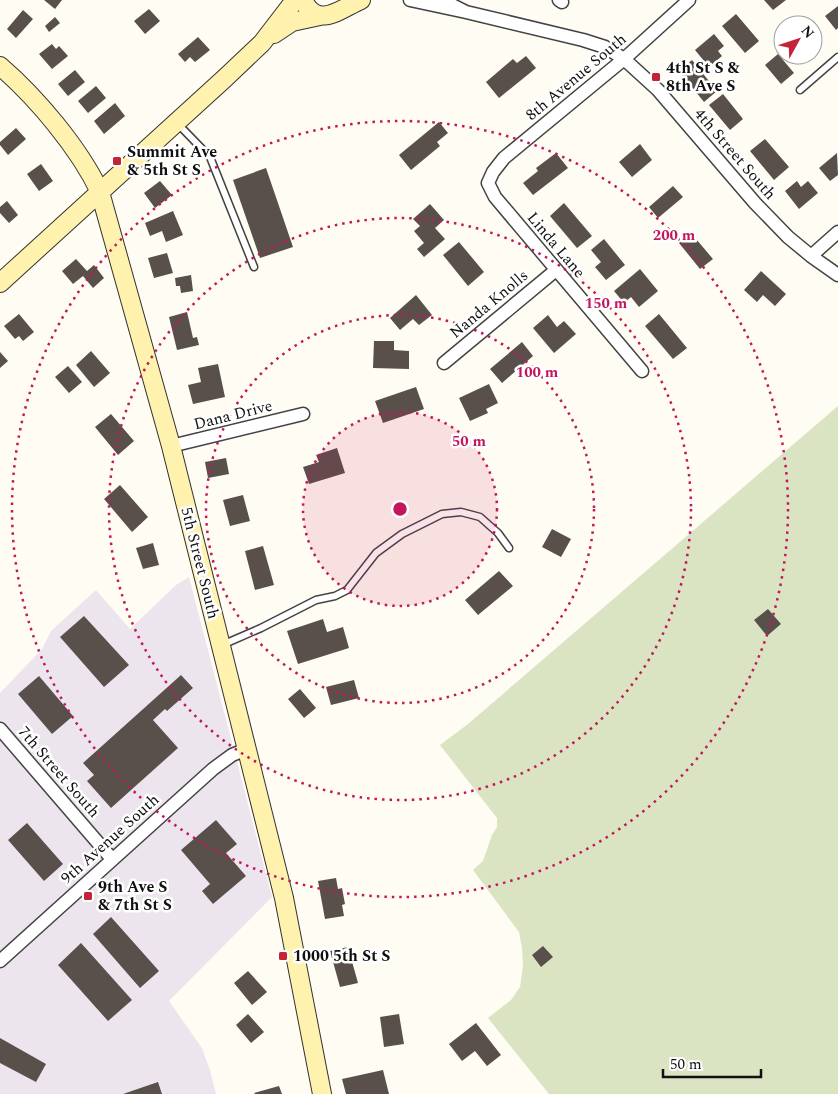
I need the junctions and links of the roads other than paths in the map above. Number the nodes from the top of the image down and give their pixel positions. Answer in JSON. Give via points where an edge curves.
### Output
{"nodes":[{"id":1,"x":295,"y":0,"type":"edge"},
{"id":2,"x":303,"y":0,"type":"edge"},
{"id":3,"x":360,"y":0,"type":"edge"},
{"id":4,"x":410,"y":0,"type":"edge"},
{"id":5,"x":442,"y":0,"type":"edge"},
{"id":6,"x":689,"y":0,"type":"edge"},
{"id":7,"x":466,"y":12,"type":"junction"},
{"id":8,"x":320,"y":16,"type":"junction"},
{"id":9,"x":262,"y":43,"type":"junction"},
{"id":10,"x":838,"y":56,"type":"edge"},
{"id":11,"x":624,"y":58,"type":"junction"},
{"id":12,"x":0,"y":66,"type":"edge"},
{"id":13,"x":800,"y":90,"type":"dead end"},
{"id":14,"x":176,"y":122,"type":"junction"},
{"id":15,"x":488,"y":183,"type":"joint"},
{"id":16,"x":100,"y":192,"type":"junction"},
{"id":17,"x":838,"y":232,"type":"edge"},
{"id":18,"x":811,"y":256,"type":"junction"},
{"id":19,"x":254,"y":267,"type":"dead end"},
{"id":20,"x":556,"y":270,"type":"junction"},
{"id":21,"x":838,"y":275,"type":"edge"},
{"id":22,"x":0,"y":283,"type":"edge"},
{"id":23,"x":444,"y":363,"type":"dead end"},
{"id":24,"x":642,"y":371,"type":"dead end"},
{"id":25,"x":303,"y":414,"type":"dead end"},
{"id":26,"x":171,"y":446,"type":"junction"},
{"id":27,"x":509,"y":548,"type":"dead end"},
{"id":28,"x":221,"y":646,"type":"junction"},
{"id":29,"x":0,"y":729,"type":"edge"},
{"id":30,"x":247,"y":749,"type":"junction"},
{"id":31,"x":112,"y":859,"type":"junction"},
{"id":32,"x":0,"y":961,"type":"edge"},
{"id":33,"x":322,"y":1094,"type":"edge"}],
"edges":[{"from":1,"to":9,"type":"street"},
{"from":2,"to":8,"type":"street","via":[[307,8]]},
{"from":3,"to":8,"type":"street","via":[[337,13]]},
{"from":4,"to":7,"type":"street","name":"4th Street South"},
{"from":5,"to":7,"type":"street","name":"4th Street South"},
{"from":6,"to":11,"type":"street","name":"8th Avenue South"},
{"from":7,"to":11,"type":"street","name":"4th Street South","via":[[583,40]]},
{"from":8,"to":9,"type":"street","via":[[292,22]]},
{"from":9,"to":14,"type":"street"},
{"from":10,"to":13,"type":"lane"},
{"from":11,"to":15,"type":"street","name":"8th Avenue South","via":[[504,158]]},
{"from":11,"to":18,"type":"street","name":"4th Street South","via":[[658,90],[755,203]]},
{"from":12,"to":16,"type":"street","name":"5th Street South","via":[[29,94],[74,147]]},
{"from":14,"to":16,"type":"street"},
{"from":14,"to":19,"type":"lane","via":[[210,157]]},
{"from":15,"to":20,"type":"street","name":"Linda Lane","via":[[495,197]]},
{"from":16,"to":22,"type":"street"},
{"from":16,"to":26,"type":"street","name":"5th Street South"},
{"from":17,"to":18,"type":"street"},
{"from":18,"to":21,"type":"street","name":"4th Street South"},
{"from":20,"to":23,"type":"street","name":"Nanda Knolls"},
{"from":20,"to":24,"type":"street","name":"Linda Lane"},
{"from":25,"to":26,"type":"street","name":"Dana Drive"},
{"from":26,"to":28,"type":"street","name":"5th Street South"},
{"from":27,"to":28,"type":"lane","via":[[480,517],[461,512],[442,514],[402,534],[376,553],[348,590],[316,600]]},
{"from":28,"to":30,"type":"street","name":"5th Street South"},
{"from":29,"to":31,"type":"street","name":"7th Street South"},
{"from":30,"to":31,"type":"street","name":"9th Avenue South","via":[[213,769]]},
{"from":30,"to":33,"type":"street","name":"5th Street South","via":[[284,898]]},
{"from":31,"to":32,"type":"street","name":"9th Avenue South"}]}
